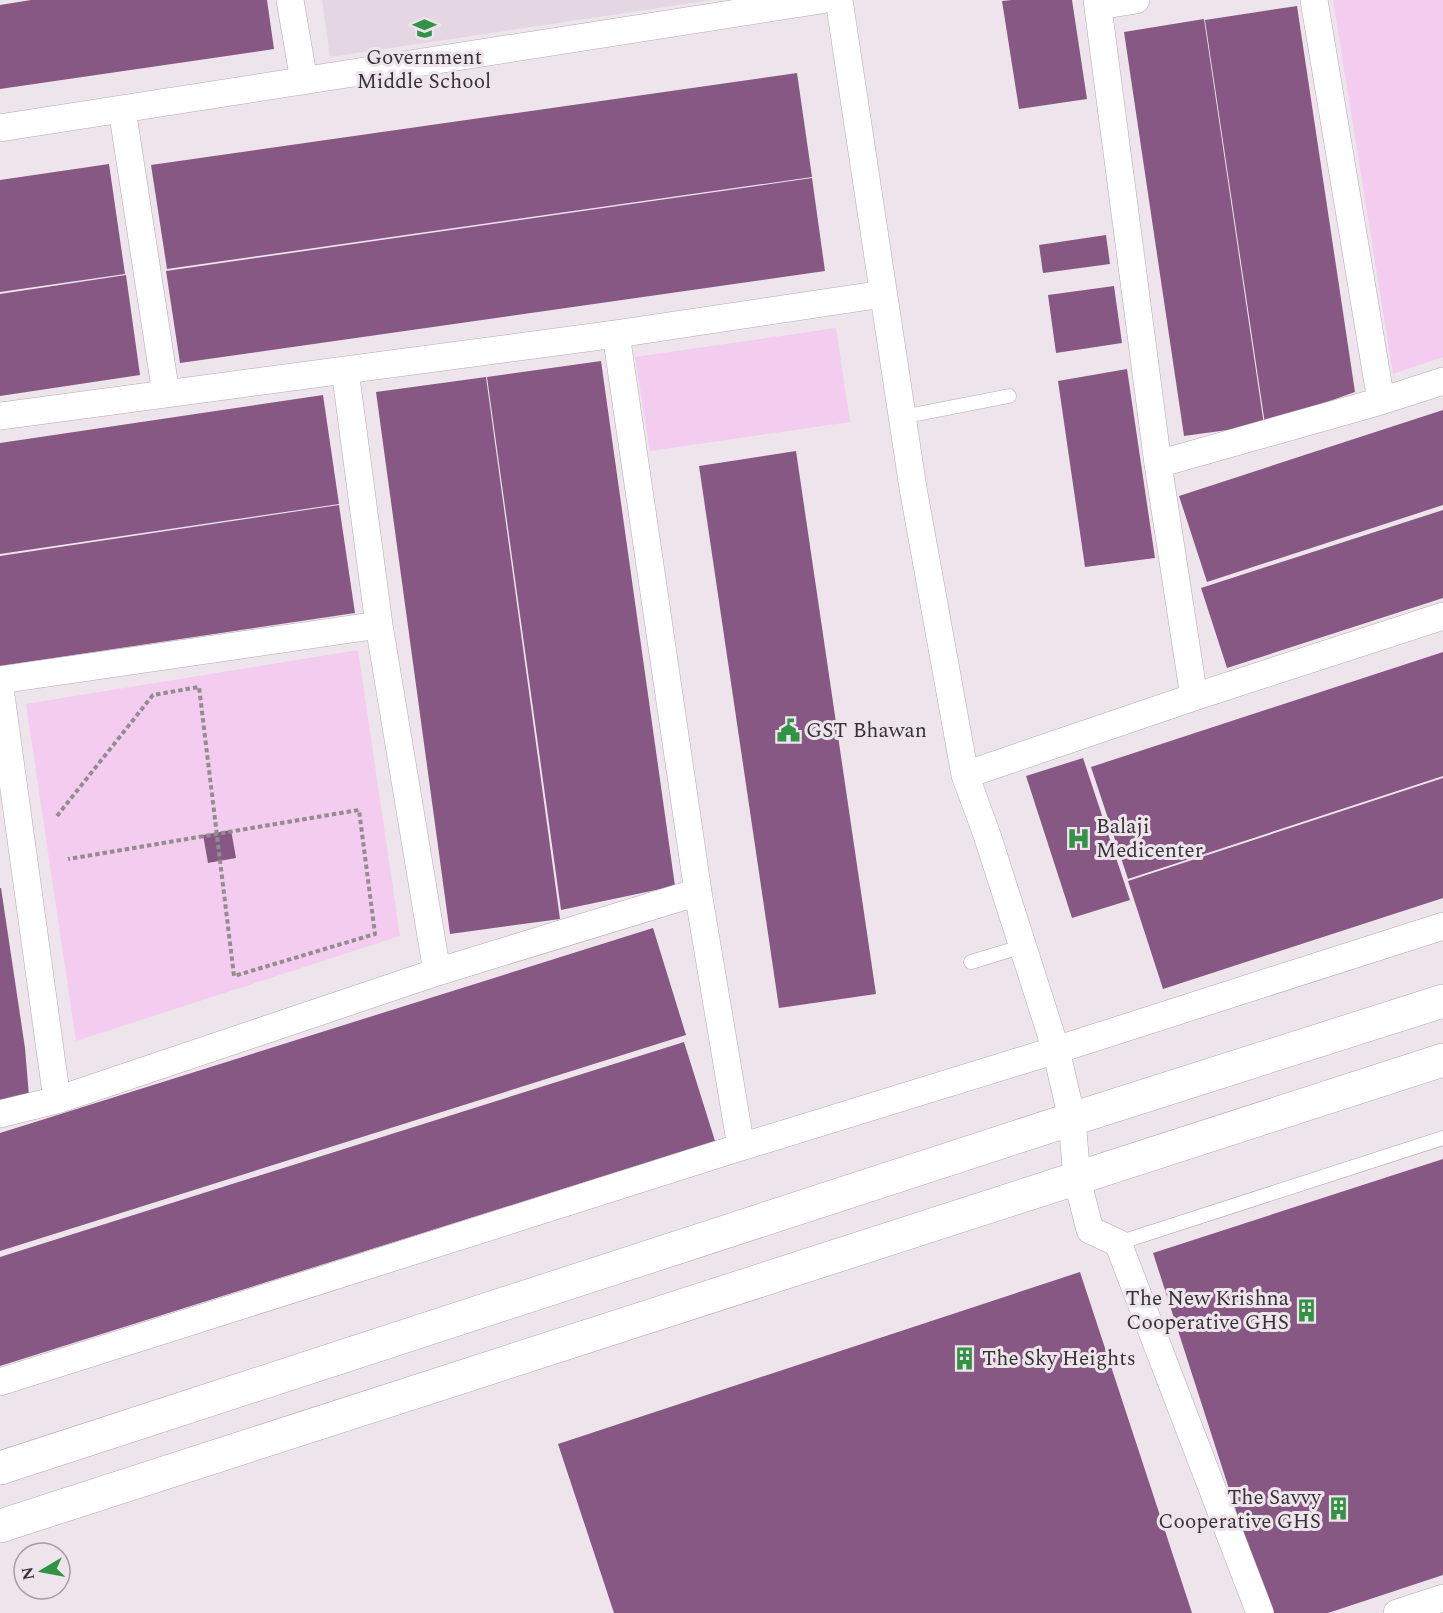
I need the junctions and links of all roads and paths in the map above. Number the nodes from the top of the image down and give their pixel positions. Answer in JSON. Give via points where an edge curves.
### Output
{"nodes":[{"id":1,"x":290,"y":0,"type":"edge"},
{"id":2,"x":821,"y":0,"type":"edge"},
{"id":3,"x":839,"y":0,"type":"edge"},
{"id":4,"x":1136,"y":0,"type":"edge"},
{"id":5,"x":1314,"y":0,"type":"edge"},
{"id":6,"x":1098,"y":3,"type":"edge"},
{"id":7,"x":304,"y":81,"type":"junction"},
{"id":8,"x":122,"y":109,"type":"junction"},
{"id":9,"x":0,"y":128,"type":"edge"},
{"id":10,"x":883,"y":294,"type":"junction"},
{"id":11,"x":616,"y":334,"type":"junction"},
{"id":12,"x":345,"y":370,"type":"junction"},
{"id":13,"x":1443,"y":381,"type":"edge"},
{"id":14,"x":166,"y":394,"type":"junction"},
{"id":15,"x":1009,"y":396,"type":"dead end"},
{"id":16,"x":1381,"y":401,"type":"junction"},
{"id":17,"x":0,"y":416,"type":"edge"},
{"id":18,"x":902,"y":417,"type":"junction"},
{"id":19,"x":1158,"y":464,"type":"junction"},
{"id":20,"x":1443,"y":616,"type":"edge"},
{"id":21,"x":379,"y":625,"type":"junction"},
{"id":22,"x":0,"y":680,"type":"edge"},
{"id":23,"x":0,"y":688,"type":"edge"},
{"id":24,"x":1194,"y":696,"type":"junction"},
{"id":25,"x":965,"y":775,"type":"junction"},
{"id":26,"x":57,"y":816,"type":"dead end"},
{"id":27,"x":216,"y":834,"type":"junction"},
{"id":28,"x":68,"y":859,"type":"dead end"},
{"id":29,"x":698,"y":891,"type":"junction"},
{"id":30,"x":1443,"y":926,"type":"edge"},
{"id":31,"x":1024,"y":946,"type":"junction"},
{"id":32,"x":971,"y":962,"type":"dead end"},
{"id":33,"x":437,"y":972,"type":"junction"},
{"id":34,"x":1443,"y":1001,"type":"edge"},
{"id":35,"x":1056,"y":1050,"type":"junction"},
{"id":36,"x":1443,"y":1060,"type":"edge"},
{"id":37,"x":57,"y":1100,"type":"junction"},
{"id":38,"x":0,"y":1114,"type":"edge"},
{"id":39,"x":1072,"y":1119,"type":"junction"},
{"id":40,"x":1443,"y":1138,"type":"edge"},
{"id":41,"x":741,"y":1147,"type":"junction"},
{"id":42,"x":1077,"y":1179,"type":"junction"},
{"id":43,"x":1118,"y":1243,"type":"junction"},
{"id":44,"x":0,"y":1382,"type":"edge"},
{"id":45,"x":0,"y":1468,"type":"edge"},
{"id":46,"x":0,"y":1526,"type":"edge"},
{"id":47,"x":1443,"y":1598,"type":"edge"},
{"id":48,"x":1260,"y":1613,"type":"edge"},
{"id":49,"x":1397,"y":1613,"type":"edge"}],
"edges":[{"from":1,"to":7,"type":"street"},
{"from":2,"to":7,"type":"street"},
{"from":3,"to":10,"type":"street"},
{"from":4,"to":6,"type":"street"},
{"from":5,"to":16,"type":"street"},
{"from":6,"to":19,"type":"street"},
{"from":7,"to":8,"type":"street"},
{"from":8,"to":9,"type":"street"},
{"from":8,"to":14,"type":"street"},
{"from":10,"to":11,"type":"street"},
{"from":10,"to":18,"type":"street"},
{"from":11,"to":12,"type":"street"},
{"from":11,"to":29,"type":"street"},
{"from":12,"to":14,"type":"street"},
{"from":12,"to":21,"type":"street"},
{"from":13,"to":16,"type":"street"},
{"from":14,"to":17,"type":"street"},
{"from":15,"to":18,"type":"lane"},
{"from":16,"to":19,"type":"street"},
{"from":18,"to":25,"type":"street"},
{"from":19,"to":24,"type":"street"},
{"from":20,"to":24,"type":"street"},
{"from":21,"to":22,"type":"street"},
{"from":21,"to":33,"type":"street"},
{"from":23,"to":37,"type":"street"},
{"from":24,"to":25,"type":"street"},
{"from":25,"to":31,"type":"street"},
{"from":26,"to":27,"type":"path","via":[[153,695],[199,687]]},
{"from":27,"to":27,"type":"path","via":[[359,810],[375,934],[234,976]]},
{"from":27,"to":28,"type":"path"},
{"from":29,"to":33,"type":"street"},
{"from":29,"to":41,"type":"street"},
{"from":30,"to":35,"type":"street"},
{"from":31,"to":32,"type":"lane"},
{"from":31,"to":35,"type":"street"},
{"from":33,"to":37,"type":"street"},
{"from":34,"to":39,"type":"street"},
{"from":35,"to":39,"type":"street"},
{"from":35,"to":41,"type":"street"},
{"from":36,"to":42,"type":"street"},
{"from":37,"to":38,"type":"street"},
{"from":39,"to":42,"type":"street"},
{"from":39,"to":45,"type":"street"},
{"from":40,"to":43,"type":"lane"},
{"from":41,"to":44,"type":"street"},
{"from":42,"to":43,"type":"street","via":[[1090,1230]]},
{"from":42,"to":46,"type":"street"},
{"from":43,"to":48,"type":"street"},
{"from":47,"to":49,"type":"street"}]}
